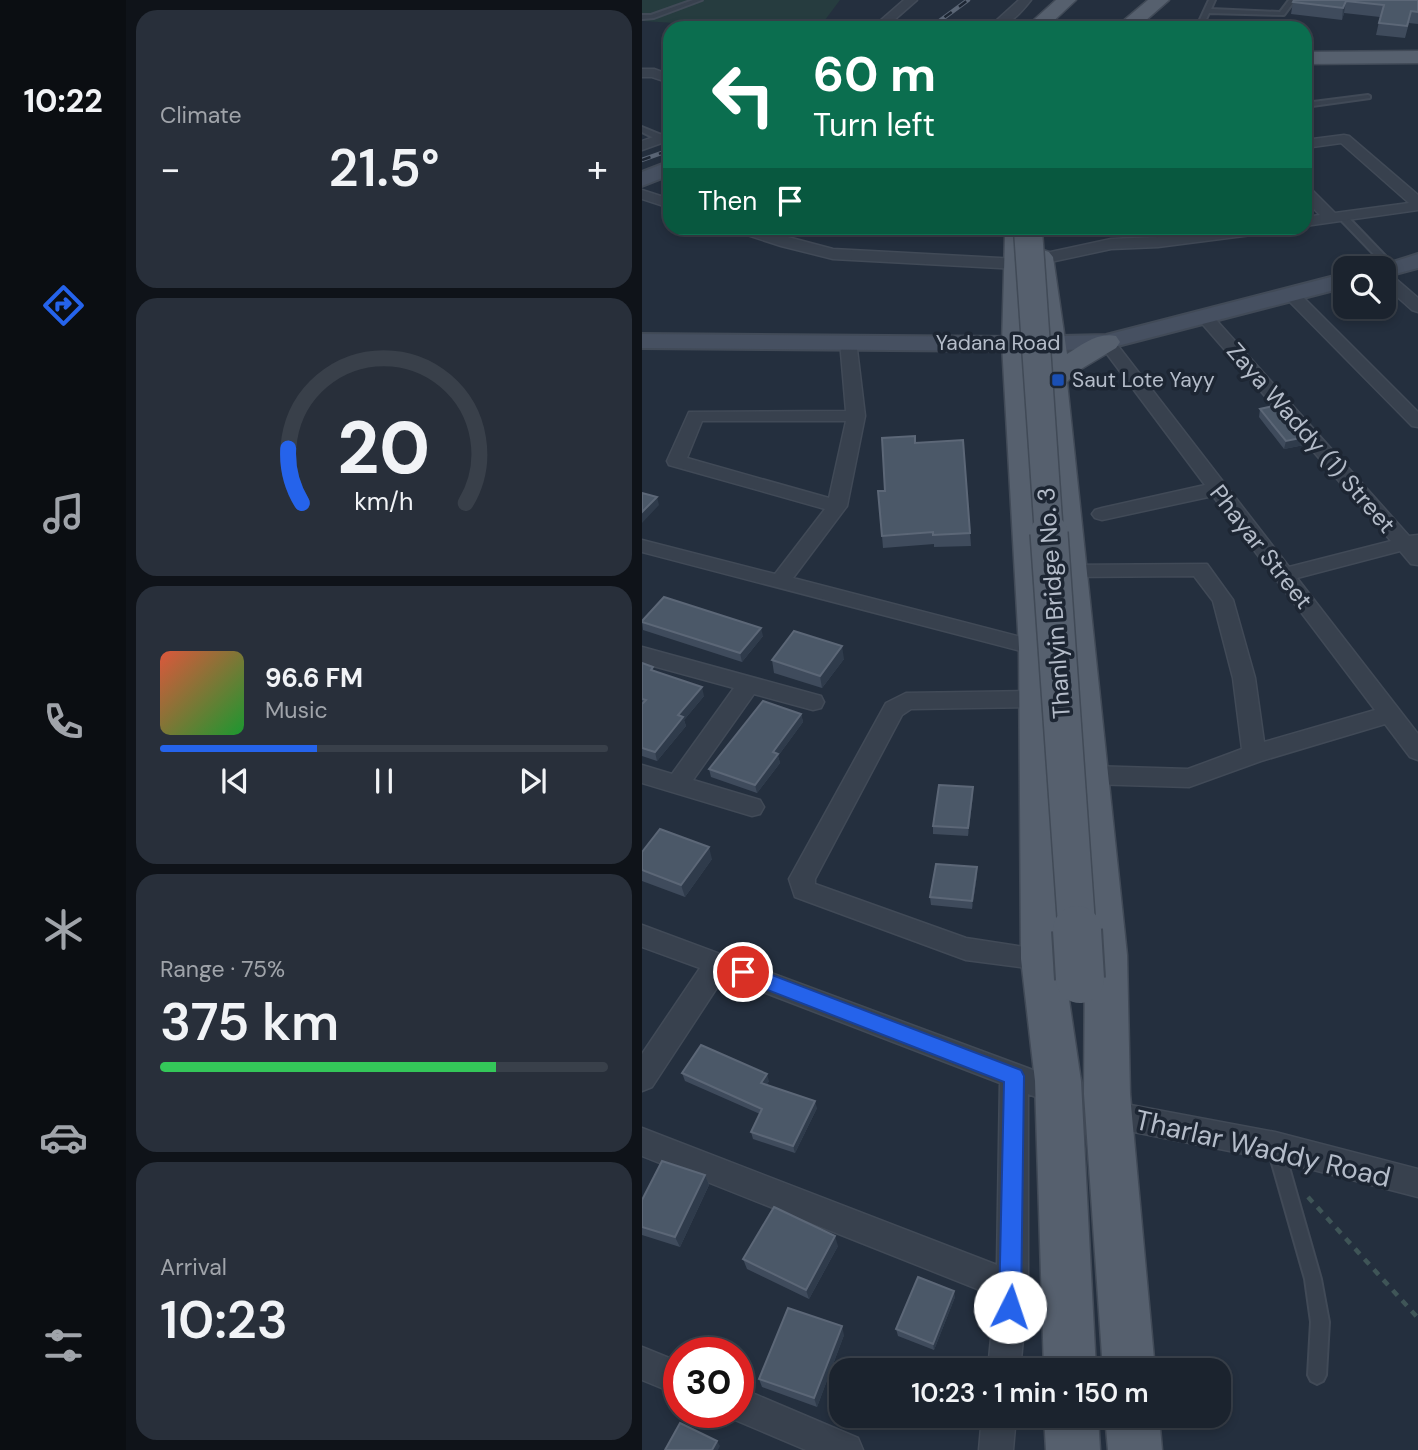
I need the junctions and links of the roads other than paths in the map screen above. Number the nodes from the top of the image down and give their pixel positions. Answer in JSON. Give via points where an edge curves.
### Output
{"nodes":[{"id":1,"x":699,"y":0,"type":"edge"},
{"id":2,"x":912,"y":0,"type":"edge"},
{"id":3,"x":1025,"y":0,"type":"edge"},
{"id":4,"x":1067,"y":0,"type":"edge"},
{"id":5,"x":1081,"y":0,"type":"edge"},
{"id":6,"x":1138,"y":0,"type":"edge"},
{"id":7,"x":1160,"y":0,"type":"edge"},
{"id":8,"x":1176,"y":0,"type":"edge"},
{"id":9,"x":1212,"y":0,"type":"edge"},
{"id":10,"x":1292,"y":0,"type":"edge"},
{"id":11,"x":1206,"y":11,"type":"junction"},
{"id":12,"x":642,"y":17,"type":"edge"},
{"id":13,"x":886,"y":21,"type":"edge"},
{"id":14,"x":1003,"y":21,"type":"edge"},
{"id":15,"x":1043,"y":21,"type":"edge"},
{"id":16,"x":1062,"y":21,"type":"edge"},
{"id":17,"x":1119,"y":21,"type":"edge"},
{"id":18,"x":1133,"y":21,"type":"edge"},
{"id":19,"x":1152,"y":21,"type":"edge"},
{"id":20,"x":1202,"y":21,"type":"edge"},
{"id":21,"x":1418,"y":57,"type":"edge"},
{"id":22,"x":1312,"y":58,"type":"edge"},
{"id":23,"x":642,"y":73,"type":"edge"},
{"id":24,"x":663,"y":76,"type":"edge"},
{"id":25,"x":1368,"y":97,"type":"dead end"},
{"id":26,"x":1312,"y":104,"type":"edge"},
{"id":27,"x":642,"y":129,"type":"edge"},
{"id":28,"x":663,"y":136,"type":"edge"},
{"id":29,"x":663,"y":138,"type":"edge"},
{"id":30,"x":1312,"y":143,"type":"edge"},
{"id":31,"x":642,"y":146,"type":"edge"},
{"id":32,"x":663,"y":170,"type":"edge"},
{"id":33,"x":642,"y":180,"type":"edge"},
{"id":34,"x":642,"y":194,"type":"edge"},
{"id":35,"x":1312,"y":197,"type":"edge"},
{"id":36,"x":663,"y":202,"type":"edge"},
{"id":37,"x":1418,"y":205,"type":"edge"},
{"id":38,"x":1337,"y":218,"type":"junction"},
{"id":39,"x":1312,"y":221,"type":"edge"},
{"id":40,"x":761,"y":235,"type":"edge"},
{"id":41,"x":1019,"y":235,"type":"edge"},
{"id":42,"x":1028,"y":235,"type":"edge"},
{"id":43,"x":1037,"y":235,"type":"edge"},
{"id":44,"x":1152,"y":235,"type":"edge"},
{"id":45,"x":1204,"y":235,"type":"edge"},
{"id":46,"x":1158,"y":242,"type":"junction"},
{"id":47,"x":1372,"y":256,"type":"edge"},
{"id":48,"x":1418,"y":261,"type":"edge"},
{"id":49,"x":1029,"y":262,"type":"junction"},
{"id":50,"x":1396,"y":269,"type":"edge"},
{"id":51,"x":1396,"y":282,"type":"edge"},
{"id":52,"x":1333,"y":283,"type":"edge"},
{"id":53,"x":1290,"y":293,"type":"junction"},
{"id":54,"x":1418,"y":307,"type":"edge"},
{"id":55,"x":1204,"y":316,"type":"junction"},
{"id":56,"x":642,"y":341,"type":"edge"},
{"id":57,"x":848,"y":341,"type":"junction"},
{"id":58,"x":1106,"y":342,"type":"junction"},
{"id":59,"x":1016,"y":344,"type":"junction"},
{"id":60,"x":1053,"y":344,"type":"junction"},
{"id":61,"x":1053,"y":381,"type":"junction"},
{"id":62,"x":856,"y":416,"type":"junction"},
{"id":63,"x":1418,"y":422,"type":"edge"},
{"id":64,"x":1216,"y":489,"type":"junction"},
{"id":65,"x":837,"y":506,"type":"junction"},
{"id":66,"x":1102,"y":514,"type":"dead end"},
{"id":67,"x":1067,"y":534,"type":"junction"},
{"id":68,"x":1027,"y":535,"type":"junction"},
{"id":69,"x":1411,"y":542,"type":"edge"},
{"id":70,"x":642,"y":546,"type":"edge"},
{"id":71,"x":1418,"y":559,"type":"edge"},
{"id":72,"x":1070,"y":572,"type":"junction"},
{"id":73,"x":1284,"y":575,"type":"junction"},
{"id":74,"x":780,"y":581,"type":"junction"},
{"id":75,"x":1036,"y":648,"type":"junction"},
{"id":76,"x":642,"y":655,"type":"edge"},
{"id":77,"x":749,"y":684,"type":"junction"},
{"id":78,"x":1038,"y":699,"type":"junction"},
{"id":79,"x":813,"y":702,"type":"dead end"},
{"id":80,"x":1390,"y":714,"type":"junction"},
{"id":81,"x":1418,"y":751,"type":"edge"},
{"id":82,"x":1253,"y":754,"type":"junction"},
{"id":83,"x":642,"y":774,"type":"edge"},
{"id":84,"x":1090,"y":775,"type":"junction"},
{"id":85,"x":677,"y":785,"type":"junction"},
{"id":86,"x":752,"y":807,"type":"dead end"},
{"id":87,"x":1063,"y":862,"type":"junction"},
{"id":88,"x":642,"y":936,"type":"edge"},
{"id":89,"x":1042,"y":959,"type":"junction"},
{"id":90,"x":718,"y":962,"type":"junction"},
{"id":91,"x":1080,"y":979,"type":"junction"},
{"id":92,"x":642,"y":1078,"type":"edge"},
{"id":93,"x":1043,"y":1083,"type":"junction"},
{"id":94,"x":1108,"y":1104,"type":"junction"},
{"id":95,"x":642,"y":1142,"type":"edge"},
{"id":96,"x":1289,"y":1150,"type":"junction"},
{"id":97,"x":1418,"y":1183,"type":"edge"},
{"id":98,"x":1012,"y":1287,"type":"junction"},
{"id":99,"x":1005,"y":1358,"type":"edge"},
{"id":100,"x":1069,"y":1358,"type":"edge"},
{"id":101,"x":1128,"y":1358,"type":"edge"},
{"id":102,"x":642,"y":1363,"type":"edge"},
{"id":103,"x":663,"y":1372,"type":"edge"},
{"id":104,"x":1317,"y":1374,"type":"dead end"},
{"id":105,"x":754,"y":1411,"type":"edge"},
{"id":106,"x":999,"y":1428,"type":"edge"},
{"id":107,"x":1072,"y":1428,"type":"edge"},
{"id":108,"x":1133,"y":1428,"type":"edge"},
{"id":109,"x":846,"y":1450,"type":"edge"},
{"id":110,"x":996,"y":1450,"type":"edge"},
{"id":111,"x":1073,"y":1450,"type":"edge"},
{"id":112,"x":1135,"y":1450,"type":"edge"}],
"edges":[{"from":1,"to":12,"type":"lane"},
{"from":2,"to":13,"type":"street"},
{"from":3,"to":14,"type":"street"},
{"from":4,"to":15,"type":"main road"},
{"from":5,"to":16,"type":"main road"},
{"from":6,"to":17,"type":"main road"},
{"from":7,"to":18,"type":"main road"},
{"from":8,"to":19,"type":"main road"},
{"from":9,"to":11,"type":"lane"},
{"from":10,"to":11,"type":"lane","via":[[1282,14]]},
{"from":11,"to":20,"type":"lane"},
{"from":21,"to":22,"type":"main road"},
{"from":23,"to":24,"type":"street"},
{"from":25,"to":26,"type":"lane"},
{"from":27,"to":28,"type":"lane"},
{"from":29,"to":31,"type":"street"},
{"from":30,"to":37,"type":"street","via":[[1344,139]]},
{"from":32,"to":33,"type":"main road"},
{"from":34,"to":36,"type":"street"},
{"from":35,"to":38,"type":"street"},
{"from":37,"to":38,"type":"street"},
{"from":38,"to":39,"type":"street"},
{"from":38,"to":47,"type":"lane"},
{"from":40,"to":49,"type":"street","via":[[833,254]]},
{"from":41,"to":49,"type":"main road"},
{"from":42,"to":91,"type":"main road","name":"Thanlyin Bridge No. 3","bridge":true},
{"from":43,"to":49,"type":"main road"},
{"from":44,"to":46,"type":"street"},
{"from":45,"to":46,"type":"street"},
{"from":46,"to":49,"type":"street","via":[[1111,244]]},
{"from":48,"to":50,"type":"main road"},
{"from":49,"to":59,"type":"main road"},
{"from":49,"to":60,"type":"main road"},
{"from":51,"to":54,"type":"street"},
{"from":52,"to":53,"type":"main road","name":"Yadana Road"},
{"from":53,"to":55,"type":"main road","name":"Yadana Road"},
{"from":53,"to":63,"type":"street"},
{"from":55,"to":58,"type":"main road","name":"Yadana Road"},
{"from":55,"to":69,"type":"street","name":"Zaya Waddy (1) Street"},
{"from":56,"to":57,"type":"main road","name":"Yadana Road"},
{"from":57,"to":59,"type":"main road","name":"Yadana Road"},
{"from":57,"to":62,"type":"street"},
{"from":58,"to":60,"type":"main road","name":"Yadana Road"},
{"from":58,"to":61,"type":"main road","via":[[1066,366]]},
{"from":58,"to":64,"type":"street","name":"Phayar Street"},
{"from":59,"to":60,"type":"main road","name":"Yadana Road"},
{"from":59,"to":68,"type":"main road"},
{"from":60,"to":61,"type":"main road"},
{"from":61,"to":67,"type":"main road"},
{"from":62,"to":65,"type":"street"},
{"from":62,"to":65,"type":"street","via":[[695,416],[676,461]]},
{"from":64,"to":66,"type":"street"},
{"from":64,"to":73,"type":"street","name":"Phayar Street"},
{"from":65,"to":74,"type":"street"},
{"from":67,"to":68,"type":"main road"},
{"from":67,"to":72,"type":"main road"},
{"from":68,"to":75,"type":"main road"},
{"from":69,"to":71,"type":"street","name":"Zaya Waddy (1) Street"},
{"from":69,"to":73,"type":"street"},
{"from":70,"to":74,"type":"street"},
{"from":72,"to":82,"type":"street","via":[[1200,569],[1223,600],[1244,678]]},
{"from":72,"to":84,"type":"main road"},
{"from":73,"to":80,"type":"street","name":"Phayar Street"},
{"from":74,"to":75,"type":"street"},
{"from":75,"to":78,"type":"main road"},
{"from":76,"to":77,"type":"street"},
{"from":77,"to":79,"type":"street"},
{"from":77,"to":85,"type":"street"},
{"from":78,"to":87,"type":"main road"},
{"from":78,"to":89,"type":"street","via":[[906,701],[894,709],[802,879],[804,890],[966,949]]},
{"from":80,"to":81,"type":"street","name":"Phayar Street"},
{"from":80,"to":82,"type":"street"},
{"from":82,"to":84,"type":"street","via":[[1189,778]]},
{"from":83,"to":85,"type":"street"},
{"from":84,"to":87,"type":"main road"},
{"from":85,"to":86,"type":"street"},
{"from":87,"to":89,"type":"main road"},
{"from":87,"to":94,"type":"main road","via":[[1106,956]]},
{"from":88,"to":90,"type":"street"},
{"from":89,"to":93,"type":"main road"},
{"from":90,"to":92,"type":"street"},
{"from":90,"to":93,"type":"street"},
{"from":91,"to":93,"type":"main road"},
{"from":91,"to":94,"type":"main road"},
{"from":93,"to":98,"type":"street"},
{"from":93,"to":100,"type":"main road"},
{"from":94,"to":96,"type":"street","name":"Tharlar Waddy Road"},
{"from":94,"to":101,"type":"main road"},
{"from":95,"to":98,"type":"street"},
{"from":96,"to":97,"type":"street","name":"Tharlar Waddy Road"},
{"from":96,"to":104,"type":"lane","via":[[1320,1322]]},
{"from":98,"to":99,"type":"street"},
{"from":102,"to":103,"type":"street"},
{"from":105,"to":109,"type":"street"},
{"from":106,"to":110,"type":"street"},
{"from":107,"to":111,"type":"main road"},
{"from":108,"to":112,"type":"main road"}]}
